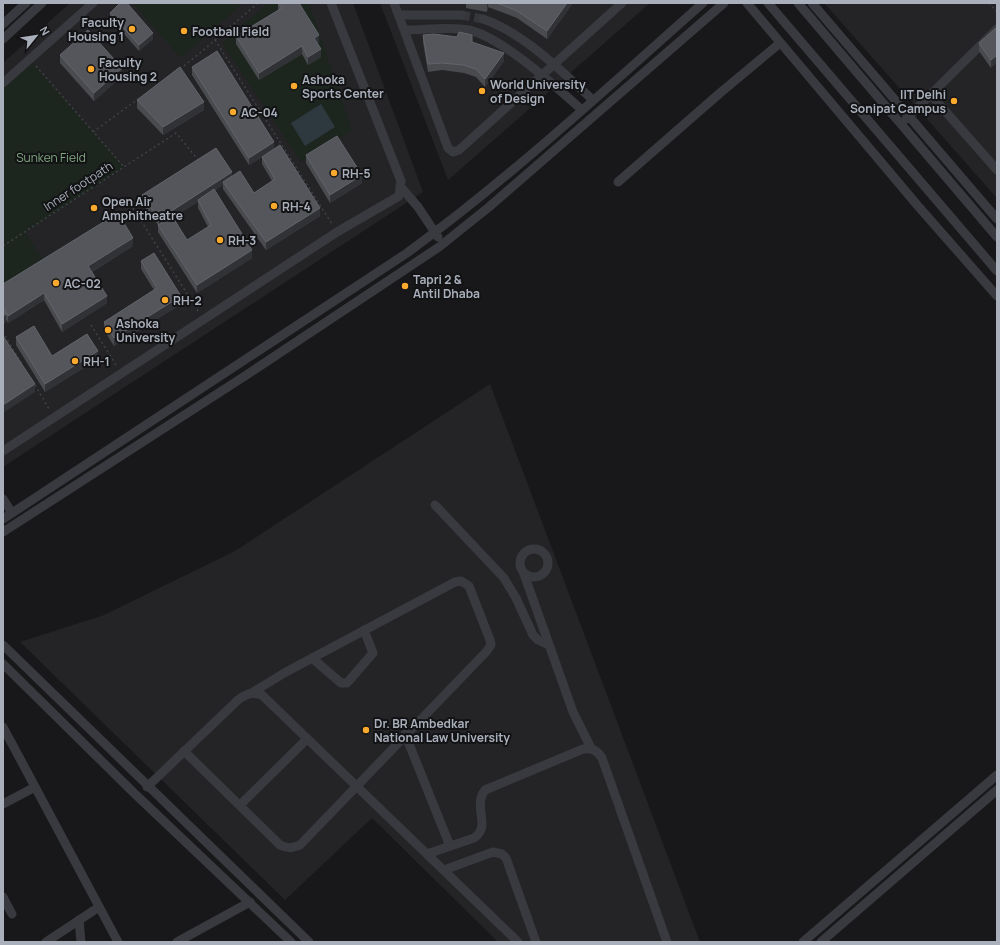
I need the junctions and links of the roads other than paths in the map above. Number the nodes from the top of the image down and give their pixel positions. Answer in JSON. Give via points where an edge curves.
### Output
{"nodes":[{"id":1,"x":26,"y":3,"type":"edge"},
{"id":2,"x":42,"y":3,"type":"edge"},
{"id":3,"x":93,"y":3,"type":"edge"},
{"id":4,"x":331,"y":3,"type":"edge"},
{"id":5,"x":394,"y":3,"type":"edge"},
{"id":6,"x":622,"y":3,"type":"edge"},
{"id":7,"x":703,"y":3,"type":"edge"},
{"id":8,"x":724,"y":3,"type":"edge"},
{"id":9,"x":747,"y":3,"type":"edge"},
{"id":10,"x":768,"y":3,"type":"edge"},
{"id":11,"x":798,"y":3,"type":"edge"},
{"id":12,"x":812,"y":3,"type":"edge"},
{"id":13,"x":399,"y":15,"type":"junction"},
{"id":14,"x":461,"y":15,"type":"tunnel mouth"},
{"id":15,"x":483,"y":19,"type":"tunnel mouth"},
{"id":16,"x":3,"y":24,"type":"edge"},
{"id":17,"x":997,"y":29,"type":"edge"},
{"id":18,"x":405,"y":30,"type":"junction"},
{"id":19,"x":3,"y":39,"type":"edge"},
{"id":20,"x":780,"y":43,"type":"junction"},
{"id":21,"x":554,"y":65,"type":"junction"},
{"id":22,"x":541,"y":76,"type":"junction"},
{"id":23,"x":3,"y":83,"type":"edge"},
{"id":24,"x":931,"y":94,"type":"junction"},
{"id":25,"x":593,"y":100,"type":"junction"},
{"id":26,"x":582,"y":110,"type":"junction"},
{"id":27,"x":910,"y":116,"type":"junction"},
{"id":28,"x":900,"y":124,"type":"junction"},
{"id":29,"x":997,"y":170,"type":"edge"},
{"id":30,"x":618,"y":182,"type":"dead end"},
{"id":31,"x":400,"y":186,"type":"junction"},
{"id":32,"x":997,"y":219,"type":"edge"},
{"id":33,"x":435,"y":233,"type":"junction"},
{"id":34,"x":997,"y":237,"type":"edge"},
{"id":35,"x":443,"y":244,"type":"junction"},
{"id":36,"x":997,"y":271,"type":"edge"},
{"id":37,"x":997,"y":296,"type":"edge"},
{"id":38,"x":3,"y":451,"type":"edge"},
{"id":39,"x":3,"y":499,"type":"edge"},
{"id":40,"x":435,"y":505,"type":"dead end"},
{"id":41,"x":12,"y":513,"type":"junction"},
{"id":42,"x":3,"y":519,"type":"edge"},
{"id":43,"x":3,"y":532,"type":"edge"},
{"id":44,"x":524,"y":574,"type":"dead end"},
{"id":45,"x":364,"y":630,"type":"junction"},
{"id":46,"x":3,"y":645,"type":"edge"},
{"id":47,"x":549,"y":645,"type":"junction"},
{"id":48,"x":312,"y":658,"type":"junction"},
{"id":49,"x":3,"y":664,"type":"edge"},
{"id":50,"x":253,"y":692,"type":"junction"},
{"id":51,"x":3,"y":727,"type":"edge"},
{"id":52,"x":406,"y":734,"type":"junction"},
{"id":53,"x":307,"y":738,"type":"junction"},
{"id":54,"x":591,"y":748,"type":"junction"},
{"id":55,"x":184,"y":751,"type":"junction"},
{"id":56,"x":997,"y":775,"type":"edge"},
{"id":57,"x":356,"y":785,"type":"junction"},
{"id":58,"x":35,"y":787,"type":"junction"},
{"id":59,"x":147,"y":787,"type":"junction"},
{"id":60,"x":997,"y":790,"type":"edge"},
{"id":61,"x":164,"y":803,"type":"junction"},
{"id":62,"x":3,"y":804,"type":"edge"},
{"id":63,"x":240,"y":805,"type":"junction"},
{"id":64,"x":155,"y":812,"type":"junction"},
{"id":65,"x":450,"y":846,"type":"junction"},
{"id":66,"x":427,"y":854,"type":"junction"},
{"id":67,"x":444,"y":870,"type":"junction"},
{"id":68,"x":3,"y":897,"type":"edge"},
{"id":69,"x":250,"y":902,"type":"junction"},
{"id":70,"x":99,"y":907,"type":"junction"},
{"id":71,"x":12,"y":914,"type":"dead end"},
{"id":72,"x":80,"y":920,"type":"junction"},
{"id":73,"x":46,"y":942,"type":"edge"},
{"id":74,"x":81,"y":942,"type":"edge"},
{"id":75,"x":118,"y":942,"type":"edge"},
{"id":76,"x":176,"y":942,"type":"edge"},
{"id":77,"x":291,"y":942,"type":"edge"},
{"id":78,"x":309,"y":942,"type":"edge"},
{"id":79,"x":518,"y":942,"type":"edge"},
{"id":80,"x":536,"y":942,"type":"edge"},
{"id":81,"x":667,"y":942,"type":"edge"},
{"id":82,"x":803,"y":942,"type":"edge"},
{"id":83,"x":821,"y":942,"type":"edge"}],
"edges":[{"from":1,"to":16,"type":"street"},
{"from":2,"to":19,"type":"street"},
{"from":3,"to":23,"type":"street"},
{"from":4,"to":31,"type":"street","via":[[402,181]]},
{"from":5,"to":13,"type":"street"},
{"from":6,"to":21,"type":"street"},
{"from":7,"to":25,"type":"street"},
{"from":8,"to":35,"type":"street"},
{"from":9,"to":20,"type":"street"},
{"from":10,"to":36,"type":"street"},
{"from":11,"to":28,"type":"street"},
{"from":12,"to":27,"type":"street"},
{"from":13,"to":14,"type":"street"},
{"from":13,"to":18,"type":"street"},
{"from":15,"to":21,"type":"street","via":[[508,30]]},
{"from":17,"to":24,"type":"street"},
{"from":18,"to":22,"type":"street","via":[[456,28],[486,36]]},
{"from":18,"to":22,"type":"street","via":[[448,148],[453,152],[459,150]]},
{"from":20,"to":30,"type":"street"},
{"from":20,"to":37,"type":"street"},
{"from":21,"to":22,"type":"street"},
{"from":21,"to":25,"type":"street"},
{"from":22,"to":26,"type":"street"},
{"from":24,"to":27,"type":"street"},
{"from":24,"to":29,"type":"street"},
{"from":25,"to":26,"type":"street"},
{"from":26,"to":33,"type":"street"},
{"from":27,"to":28,"type":"street"},
{"from":27,"to":32,"type":"street"},
{"from":28,"to":34,"type":"street"},
{"from":31,"to":33,"type":"street"},
{"from":31,"to":38,"type":"street","via":[[399,196],[337,232]]},
{"from":33,"to":35,"type":"street"},
{"from":33,"to":41,"type":"street"},
{"from":35,"to":43,"type":"street"},
{"from":39,"to":41,"type":"street"},
{"from":40,"to":47,"type":"street","via":[[504,578],[533,635]]},
{"from":41,"to":42,"type":"street"},
{"from":44,"to":47,"type":"street"},
{"from":45,"to":48,"type":"street"},
{"from":45,"to":48,"type":"street","via":[[373,653],[347,683],[341,683]]},
{"from":45,"to":52,"type":"street","via":[[455,582],[461,581],[469,586],[491,645]]},
{"from":46,"to":59,"type":"street"},
{"from":47,"to":54,"type":"street","via":[[574,712]]},
{"from":48,"to":50,"type":"street"},
{"from":49,"to":64,"type":"street"},
{"from":50,"to":53,"type":"street","via":[[262,696]]},
{"from":50,"to":55,"type":"street","via":[[245,694]]},
{"from":51,"to":58,"type":"street"},
{"from":52,"to":57,"type":"street"},
{"from":52,"to":65,"type":"street"},
{"from":53,"to":57,"type":"street"},
{"from":53,"to":63,"type":"street"},
{"from":54,"to":65,"type":"street","via":[[583,749],[485,790],[479,805],[483,829],[480,834]]},
{"from":54,"to":81,"type":"street","via":[[602,758]]},
{"from":55,"to":59,"type":"street"},
{"from":55,"to":63,"type":"street"},
{"from":56,"to":82,"type":"street"},
{"from":57,"to":63,"type":"street","via":[[300,845],[293,848],[280,845]]},
{"from":57,"to":66,"type":"street"},
{"from":58,"to":62,"type":"street"},
{"from":58,"to":70,"type":"street"},
{"from":59,"to":61,"type":"street"},
{"from":60,"to":83,"type":"street"},
{"from":61,"to":64,"type":"street"},
{"from":61,"to":78,"type":"street"},
{"from":64,"to":69,"type":"street"},
{"from":65,"to":66,"type":"street"},
{"from":66,"to":67,"type":"street"},
{"from":67,"to":79,"type":"street"},
{"from":67,"to":80,"type":"street","via":[[494,852],[502,854],[506,858]]},
{"from":68,"to":71,"type":"street"},
{"from":69,"to":76,"type":"street"},
{"from":69,"to":77,"type":"street"},
{"from":70,"to":72,"type":"street"},
{"from":70,"to":75,"type":"street"},
{"from":72,"to":73,"type":"street"},
{"from":72,"to":74,"type":"street"}]}
